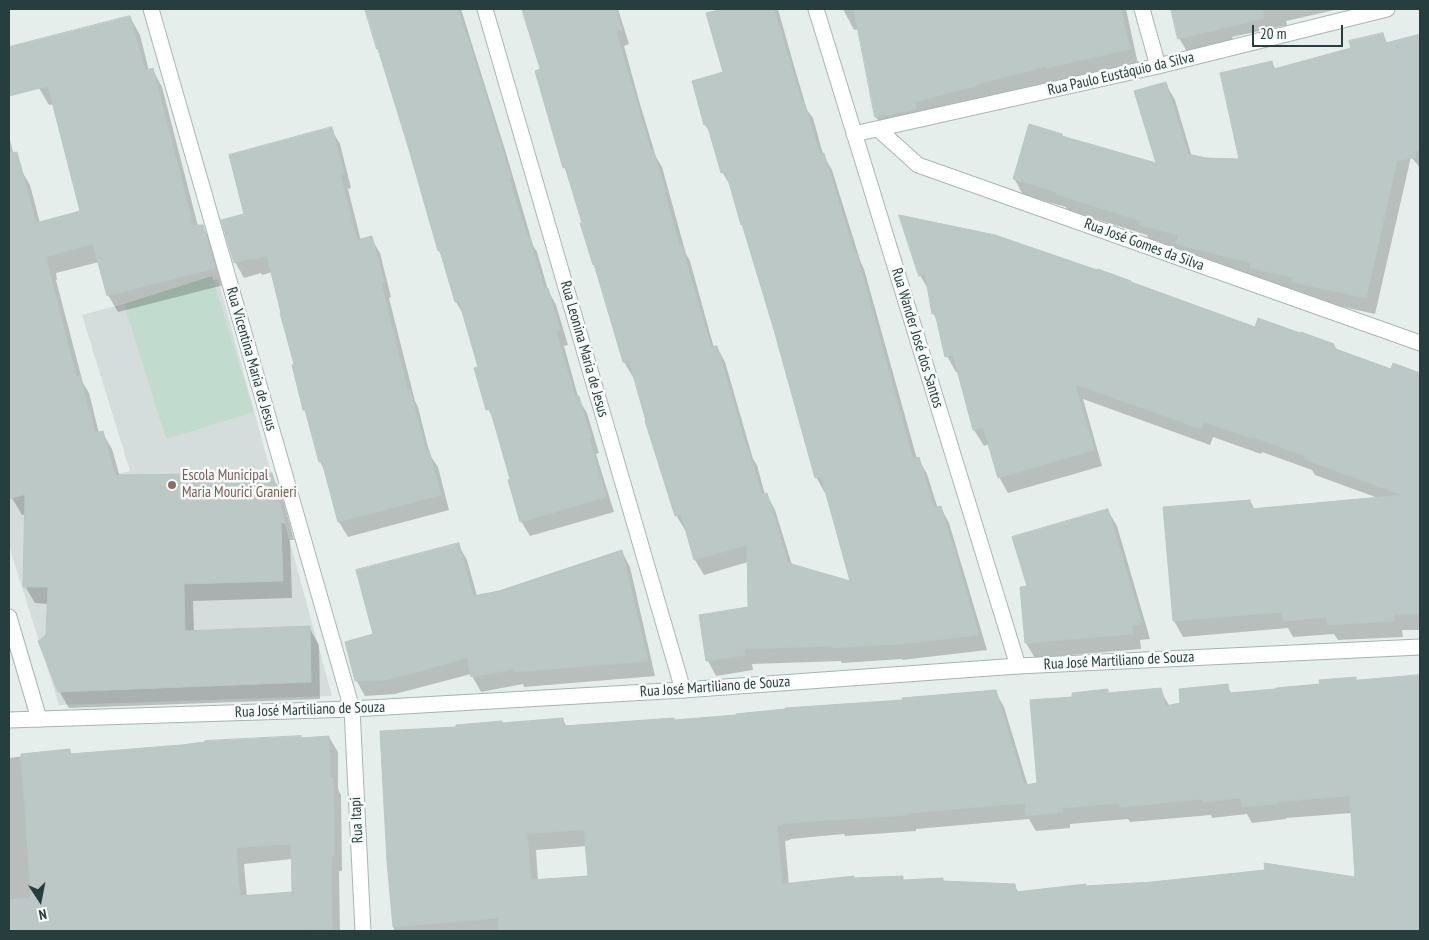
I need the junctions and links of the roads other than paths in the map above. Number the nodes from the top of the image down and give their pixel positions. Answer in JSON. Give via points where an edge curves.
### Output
{"nodes":[{"id":1,"x":150,"y":9,"type":"edge"},
{"id":2,"x":485,"y":9,"type":"edge"},
{"id":3,"x":816,"y":9,"type":"edge"},
{"id":4,"x":1142,"y":9,"type":"edge"},
{"id":5,"x":1387,"y":9,"type":"edge"},
{"id":6,"x":1158,"y":66,"type":"junction"},
{"id":7,"x":878,"y":130,"type":"junction"},
{"id":8,"x":854,"y":134,"type":"junction"},
{"id":9,"x":1420,"y":343,"type":"edge"},
{"id":10,"x":9,"y":617,"type":"edge"},
{"id":11,"x":1420,"y":647,"type":"edge"},
{"id":12,"x":1018,"y":666,"type":"junction"},
{"id":13,"x":683,"y":690,"type":"junction"},
{"id":14,"x":352,"y":709,"type":"junction"},
{"id":15,"x":39,"y":719,"type":"junction"},
{"id":16,"x":9,"y":720,"type":"edge"},
{"id":17,"x":362,"y":931,"type":"edge"}],
"edges":[{"from":1,"to":14,"type":"street","name":"Rua Vicentina Maria de Jesus"},
{"from":2,"to":13,"type":"street","name":"Rua Leonina Maria de Jesus"},
{"from":3,"to":8,"type":"street","name":"Rua Wander José dos Santos"},
{"from":4,"to":6,"type":"street"},
{"from":5,"to":6,"type":"street","name":"Rua Paulo Eustáquio da Silva"},
{"from":6,"to":7,"type":"street","name":"Rua Paulo Eustáquio da Silva"},
{"from":7,"to":8,"type":"street","name":"Rua Paulo Eustáquio da Silva"},
{"from":7,"to":9,"type":"street","name":"Rua José Gomes da Silva","via":[[918,165]]},
{"from":8,"to":12,"type":"street","name":"Rua Wander José dos Santos"},
{"from":10,"to":15,"type":"street"},
{"from":11,"to":12,"type":"street","name":"Rua José Martiliano de Souza"},
{"from":12,"to":13,"type":"street","name":"Rua José Martiliano de Souza"},
{"from":13,"to":14,"type":"street","name":"Rua José Martiliano de Souza"},
{"from":14,"to":15,"type":"street","name":"Rua José Martiliano de Souza"},
{"from":14,"to":17,"type":"street","name":"Rua Itapi"},
{"from":15,"to":16,"type":"street","name":"Rua José Martiliano de Souza"}]}
